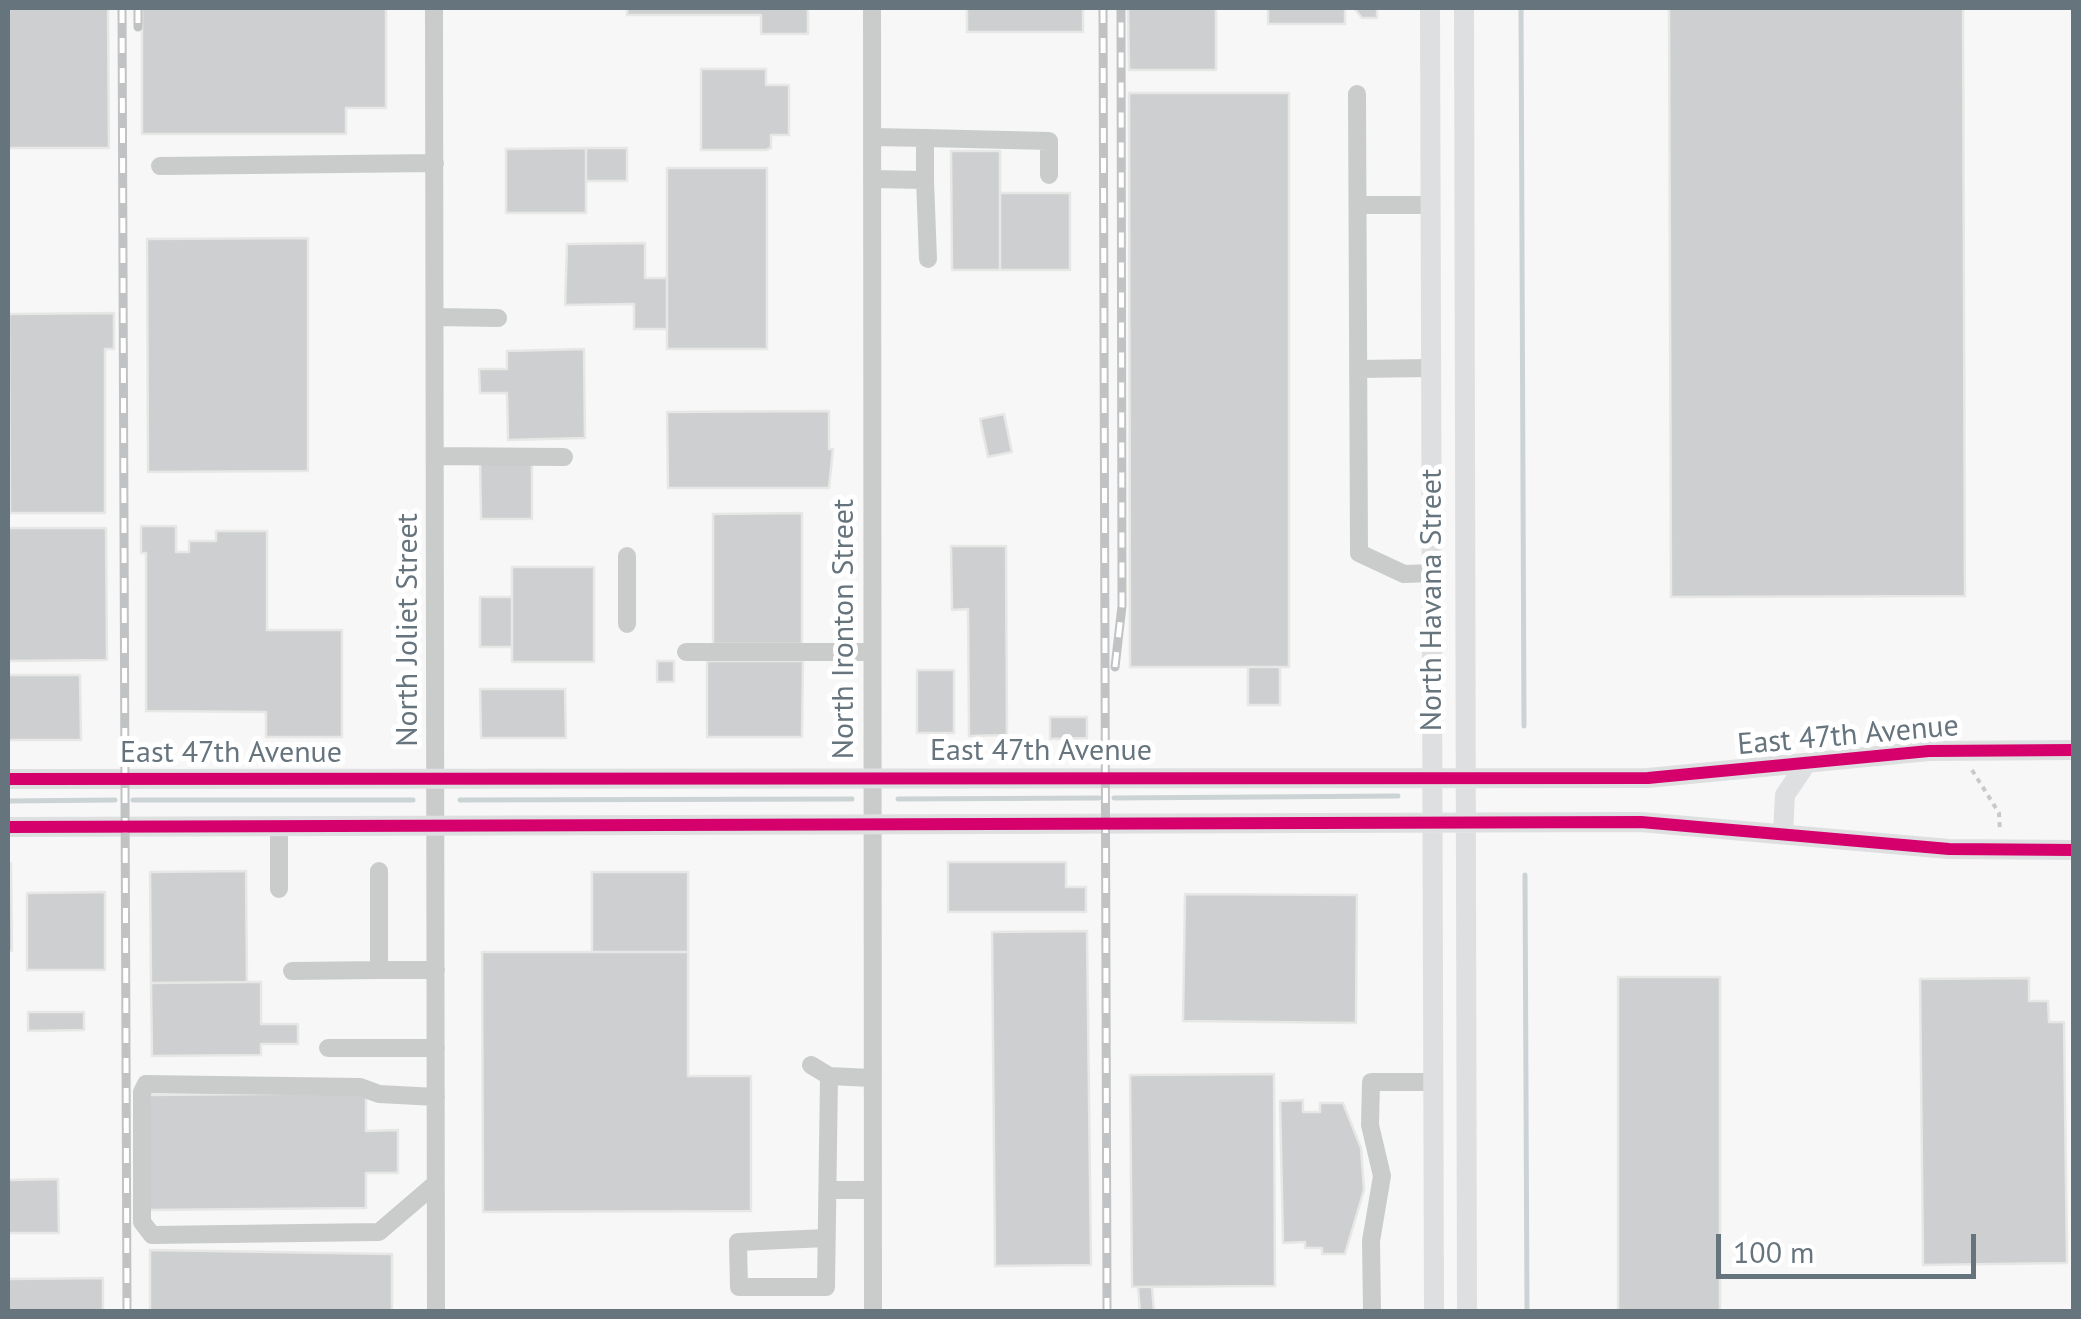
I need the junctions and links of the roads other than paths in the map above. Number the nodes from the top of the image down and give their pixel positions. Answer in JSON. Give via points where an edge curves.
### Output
{"nodes":[{"id":1,"x":434,"y":8,"type":"edge"},
{"id":2,"x":872,"y":8,"type":"edge"},
{"id":3,"x":1430,"y":8,"type":"edge"},
{"id":4,"x":1464,"y":8,"type":"edge"},
{"id":5,"x":1357,"y":94,"type":"dead end"},
{"id":6,"x":872,"y":137,"type":"junction"},
{"id":7,"x":926,"y":138,"type":"junction"},
{"id":8,"x":435,"y":164,"type":"junction"},
{"id":9,"x":160,"y":166,"type":"dead end"},
{"id":10,"x":1049,"y":175,"type":"dead end"},
{"id":11,"x":872,"y":179,"type":"junction"},
{"id":12,"x":925,"y":180,"type":"junction"},
{"id":13,"x":1358,"y":205,"type":"junction"},
{"id":14,"x":1430,"y":205,"type":"junction"},
{"id":15,"x":928,"y":260,"type":"dead end"},
{"id":16,"x":435,"y":317,"type":"junction"},
{"id":17,"x":498,"y":318,"type":"dead end"},
{"id":18,"x":1358,"y":368,"type":"junction"},
{"id":19,"x":1431,"y":368,"type":"junction"},
{"id":20,"x":435,"y":456,"type":"junction"},
{"id":21,"x":564,"y":457,"type":"dead end"},
{"id":22,"x":627,"y":556,"type":"dead end"},
{"id":23,"x":1432,"y":573,"type":"junction"},
{"id":24,"x":627,"y":624,"type":"dead end"},
{"id":25,"x":686,"y":652,"type":"dead end"},
{"id":26,"x":872,"y":652,"type":"junction"},
{"id":27,"x":2074,"y":750,"type":"edge"},
{"id":28,"x":1806,"y":764,"type":"junction"},
{"id":29,"x":872,"y":776,"type":"junction"},
{"id":30,"x":1432,"y":776,"type":"junction"},
{"id":31,"x":8,"y":778,"type":"edge"},
{"id":32,"x":436,"y":778,"type":"junction"},
{"id":33,"x":1466,"y":778,"type":"junction"},
{"id":34,"x":1432,"y":823,"type":"junction"},
{"id":35,"x":1466,"y":823,"type":"junction"},
{"id":36,"x":872,"y":825,"type":"junction"},
{"id":37,"x":279,"y":826,"type":"junction"},
{"id":38,"x":436,"y":826,"type":"junction"},
{"id":39,"x":8,"y":827,"type":"edge"},
{"id":40,"x":1783,"y":834,"type":"junction"},
{"id":41,"x":2074,"y":850,"type":"edge"},
{"id":42,"x":379,"y":871,"type":"dead end"},
{"id":43,"x":279,"y":889,"type":"dead end"},
{"id":44,"x":379,"y":970,"type":"junction"},
{"id":45,"x":436,"y":970,"type":"junction"},
{"id":46,"x":292,"y":971,"type":"dead end"},
{"id":47,"x":328,"y":1048,"type":"dead end"},
{"id":48,"x":436,"y":1048,"type":"junction"},
{"id":49,"x":811,"y":1065,"type":"dead end"},
{"id":50,"x":830,"y":1076,"type":"junction"},
{"id":51,"x":872,"y":1078,"type":"junction"},
{"id":52,"x":1432,"y":1082,"type":"junction"},
{"id":53,"x":436,"y":1098,"type":"junction"},
{"id":54,"x":435,"y":1184,"type":"junction"},
{"id":55,"x":829,"y":1190,"type":"junction"},
{"id":56,"x":873,"y":1190,"type":"junction"},
{"id":57,"x":826,"y":1238,"type":"junction"},
{"id":58,"x":436,"y":1312,"type":"edge"},
{"id":59,"x":873,"y":1312,"type":"edge"},
{"id":60,"x":1372,"y":1312,"type":"edge"},
{"id":61,"x":1434,"y":1312,"type":"edge"},
{"id":62,"x":1468,"y":1312,"type":"edge"}],
"edges":[{"from":1,"to":8,"type":"street","name":"North Joliet Street"},
{"from":2,"to":6,"type":"street","name":"North Ironton Street"},
{"from":3,"to":14,"type":"main road","name":"North Havana Street"},
{"from":4,"to":33,"type":"main road","name":"North Havana Street"},
{"from":5,"to":13,"type":"street"},
{"from":6,"to":7,"type":"street"},
{"from":6,"to":11,"type":"street","name":"North Ironton Street"},
{"from":7,"to":10,"type":"street","via":[[1049,140]]},
{"from":7,"to":12,"type":"street"},
{"from":8,"to":9,"type":"street"},
{"from":8,"to":16,"type":"street","name":"North Joliet Street"},
{"from":11,"to":12,"type":"street"},
{"from":11,"to":26,"type":"street","name":"North Ironton Street"},
{"from":12,"to":15,"type":"street"},
{"from":13,"to":14,"type":"street"},
{"from":13,"to":18,"type":"street"},
{"from":14,"to":19,"type":"main road","name":"North Havana Street"},
{"from":16,"to":17,"type":"street"},
{"from":16,"to":20,"type":"street","name":"North Joliet Street"},
{"from":18,"to":19,"type":"street"},
{"from":18,"to":23,"type":"street","via":[[1359,553],[1404,574]]},
{"from":19,"to":23,"type":"main road","name":"North Havana Street"},
{"from":20,"to":21,"type":"street"},
{"from":20,"to":32,"type":"street","name":"North Joliet Street"},
{"from":22,"to":24,"type":"street"},
{"from":23,"to":30,"type":"main road","name":"North Havana Street"},
{"from":25,"to":26,"type":"street"},
{"from":26,"to":29,"type":"street","name":"North Ironton Street"},
{"from":27,"to":28,"type":"main road","name":"East 47th Avenue","via":[[1940,750]]},
{"from":28,"to":33,"type":"main road","name":"East 47th Avenue","via":[[1676,776]]},
{"from":28,"to":40,"type":"main road","via":[[1785,795]]},
{"from":29,"to":30,"type":"main road","name":"East 47th Avenue"},
{"from":29,"to":32,"type":"main road","name":"East 47th Avenue"},
{"from":29,"to":36,"type":"street","name":"North Ironton Street"},
{"from":30,"to":33,"type":"main road","name":"East 47th Avenue"},
{"from":30,"to":34,"type":"main road","name":"North Havana Street"},
{"from":31,"to":32,"type":"main road","name":"East 47th Avenue"},
{"from":32,"to":38,"type":"street","name":"North Joliet Street"},
{"from":33,"to":35,"type":"main road","name":"North Havana Street"},
{"from":34,"to":35,"type":"main road"},
{"from":34,"to":36,"type":"main road"},
{"from":34,"to":52,"type":"main road","name":"North Havana Street"},
{"from":35,"to":40,"type":"main road","via":[[1665,822]]},
{"from":35,"to":62,"type":"main road","name":"North Havana Street"},
{"from":36,"to":38,"type":"main road"},
{"from":36,"to":51,"type":"street","name":"North Ironton Street"},
{"from":37,"to":38,"type":"main road"},
{"from":37,"to":39,"type":"main road"},
{"from":37,"to":43,"type":"street"},
{"from":38,"to":45,"type":"street","name":"North Joliet Street"},
{"from":40,"to":41,"type":"main road"},
{"from":42,"to":44,"type":"street"},
{"from":44,"to":45,"type":"street"},
{"from":44,"to":46,"type":"street"},
{"from":45,"to":48,"type":"street","name":"North Joliet Street"},
{"from":47,"to":48,"type":"street"},
{"from":48,"to":53,"type":"street","name":"North Joliet Street"},
{"from":49,"to":50,"type":"street"},
{"from":50,"to":51,"type":"street"},
{"from":50,"to":55,"type":"street"},
{"from":51,"to":56,"type":"street","name":"North Ironton Street"},
{"from":52,"to":60,"type":"street","via":[[1371,1082],[1370,1125],[1382,1176],[1371,1241]]},
{"from":52,"to":61,"type":"main road","name":"North Havana Street"},
{"from":53,"to":54,"type":"street","name":"North Joliet Street"},
{"from":53,"to":54,"type":"street","via":[[360,1087],[146,1084],[142,1222],[152,1235],[380,1232]]},
{"from":54,"to":58,"type":"street","name":"North Joliet Street"},
{"from":55,"to":56,"type":"street"},
{"from":55,"to":57,"type":"street"},
{"from":56,"to":59,"type":"street","name":"North Ironton Street"},
{"from":57,"to":57,"type":"street","via":[[738,1242],[739,1286],[826,1286]]}]}
